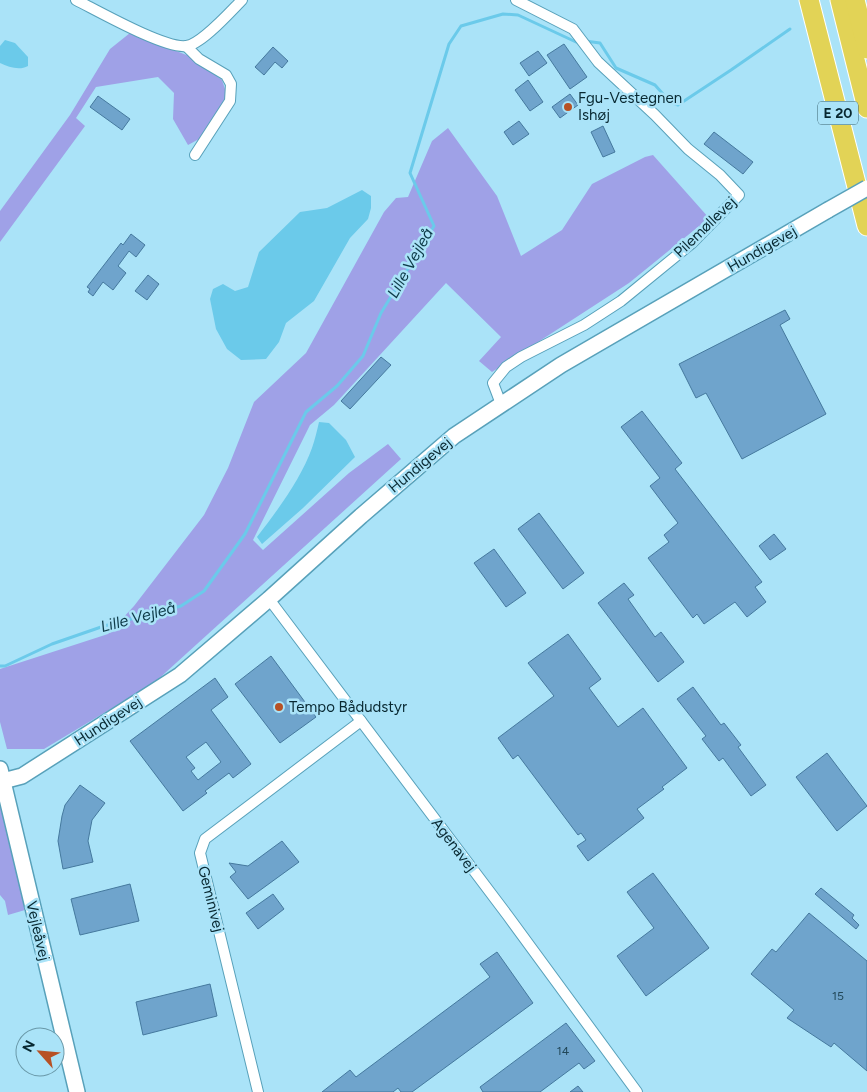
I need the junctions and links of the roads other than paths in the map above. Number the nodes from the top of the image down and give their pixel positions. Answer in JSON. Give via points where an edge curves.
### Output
{"nodes":[{"id":1,"x":76,"y":0,"type":"edge"},
{"id":2,"x":242,"y":0,"type":"edge"},
{"id":3,"x":516,"y":0,"type":"edge"},
{"id":4,"x":809,"y":0,"type":"edge"},
{"id":5,"x":840,"y":0,"type":"edge"},
{"id":6,"x":855,"y":0,"type":"edge"},
{"id":7,"x":187,"y":46,"type":"junction"},
{"id":8,"x":867,"y":49,"type":"edge"},
{"id":9,"x":867,"y":108,"type":"edge"},
{"id":10,"x":195,"y":155,"type":"dead end"},
{"id":11,"x":867,"y":188,"type":"edge"},
{"id":12,"x":867,"y":226,"type":"edge"},
{"id":13,"x":501,"y":404,"type":"junction"},
{"id":14,"x":269,"y":599,"type":"junction"},
{"id":15,"x":361,"y":721,"type":"junction"},
{"id":16,"x":1,"y":775,"type":"edge"},
{"id":17,"x":77,"y":1092,"type":"edge"},
{"id":18,"x":258,"y":1092,"type":"edge"},
{"id":19,"x":637,"y":1092,"type":"edge"}],
"edges":[{"from":1,"to":7,"type":"street","via":[[167,44]]},
{"from":2,"to":7,"type":"street","via":[[209,33]]},
{"from":3,"to":13,"type":"street","name":"Pilemøllevej","via":[[573,28],[598,62],[739,195],[692,243],[621,301],[506,368],[494,383]]},
{"from":4,"to":12,"type":"highway","number":"E 20"},
{"from":5,"to":9,"type":"highway","number":"E 20"},
{"from":6,"to":8,"type":"highway"},
{"from":7,"to":10,"type":"street","via":[[199,59],[226,75],[232,84],[230,101]]},
{"from":11,"to":13,"type":"street","name":"Hundigevej","bridge":true,"via":[[561,365]]},
{"from":13,"to":14,"type":"street","name":"Hundigevej","via":[[454,436]]},
{"from":14,"to":15,"type":"street","name":"Agenavej"},
{"from":14,"to":16,"type":"street","name":"Hundigevej","via":[[180,675],[22,776]]},
{"from":15,"to":18,"type":"street","name":"Geminivej","via":[[205,839],[200,853]]},
{"from":15,"to":19,"type":"street","name":"Agenavej"},
{"from":16,"to":17,"type":"street","name":"Vejleåvej"}]}
